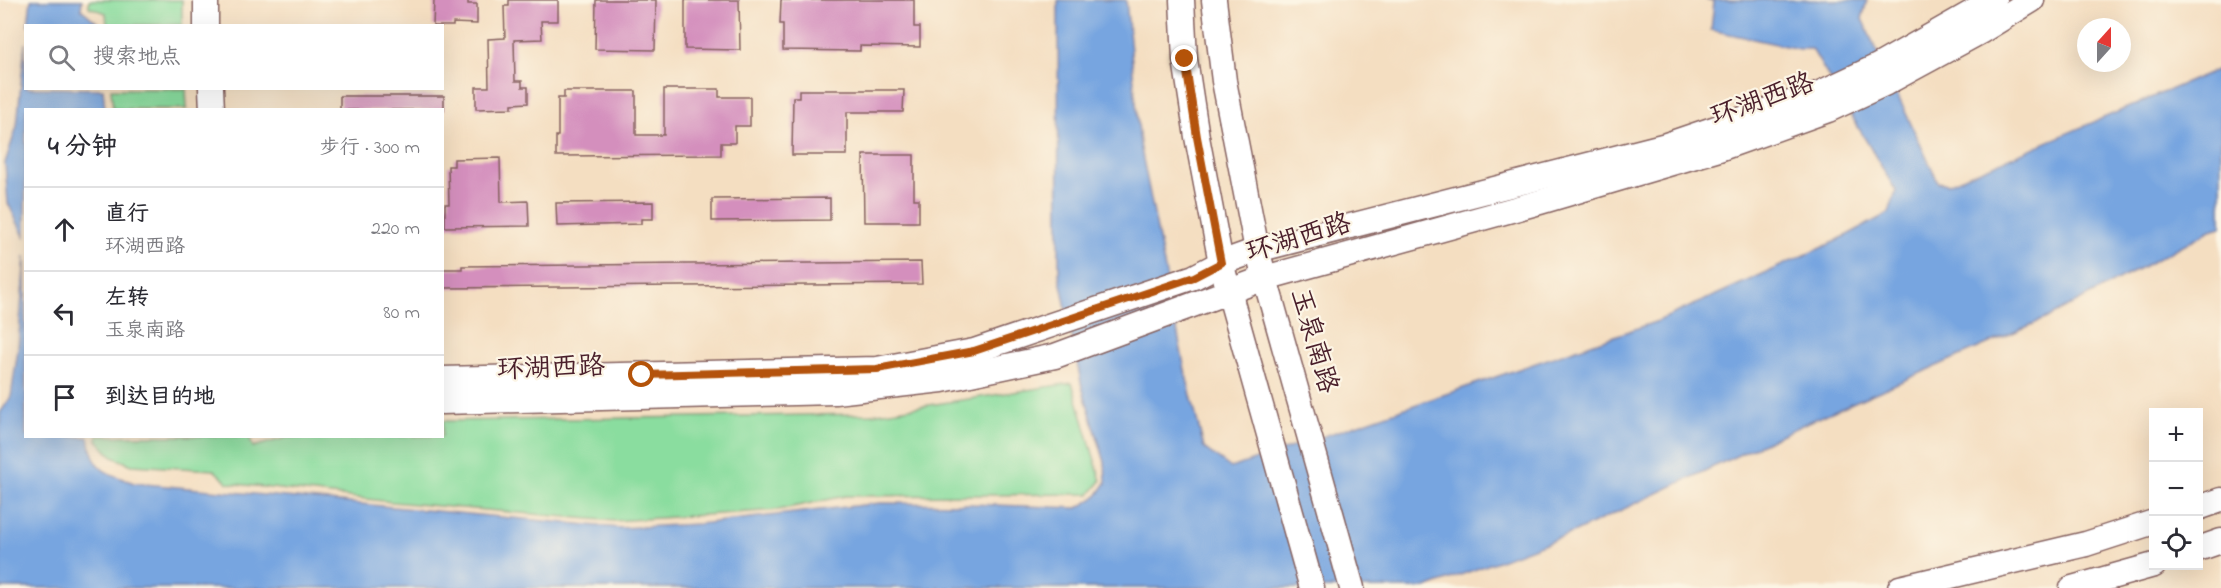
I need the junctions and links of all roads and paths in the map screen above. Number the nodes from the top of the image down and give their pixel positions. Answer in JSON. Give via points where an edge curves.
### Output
{"nodes":[{"id":1,"x":206,"y":0,"type":"edge"},
{"id":2,"x":222,"y":0,"type":"edge"},
{"id":3,"x":1182,"y":0,"type":"edge"},
{"id":4,"x":1214,"y":0,"type":"edge"},
{"id":5,"x":1994,"y":0,"type":"edge"},
{"id":6,"x":2032,"y":0,"type":"edge"},
{"id":7,"x":206,"y":24,"type":"edge"},
{"id":8,"x":222,"y":24,"type":"edge"},
{"id":9,"x":1882,"y":75,"type":"junction"},
{"id":10,"x":211,"y":90,"type":"edge"},
{"id":11,"x":227,"y":90,"type":"edge"},
{"id":12,"x":1824,"y":101,"type":"junction"},
{"id":13,"x":212,"y":108,"type":"edge"},
{"id":14,"x":228,"y":108,"type":"edge"},
{"id":15,"x":1257,"y":250,"type":"junction"},
{"id":16,"x":1221,"y":263,"type":"junction"},
{"id":17,"x":1265,"y":278,"type":"junction"},
{"id":18,"x":1229,"y":293,"type":"junction"},
{"id":19,"x":444,"y":379,"type":"edge"},
{"id":20,"x":444,"y":402,"type":"edge"},
{"id":21,"x":2221,"y":501,"type":"edge"},
{"id":22,"x":2203,"y":507,"type":"edge"},
{"id":23,"x":2149,"y":524,"type":"edge"},
{"id":24,"x":2221,"y":541,"type":"edge"},
{"id":25,"x":2203,"y":548,"type":"edge"},
{"id":26,"x":2149,"y":566,"type":"edge"},
{"id":27,"x":1312,"y":588,"type":"edge"},
{"id":28,"x":1352,"y":588,"type":"edge"},
{"id":29,"x":1900,"y":588,"type":"edge"},
{"id":30,"x":2072,"y":588,"type":"edge"}],
"edges":[{"from":1,"to":7,"type":"street"},
{"from":2,"to":8,"type":"street"},
{"from":3,"to":16,"type":"street","via":[[1185,59]]},
{"from":4,"to":15,"type":"street","name":"玉泉南路","via":[[1224,81]]},
{"from":5,"to":9,"type":"street","name":"环湖西路"},
{"from":6,"to":9,"type":"street","name":"环湖西路","via":[[1980,32]]},
{"from":9,"to":12,"type":"street","name":"环湖西路"},
{"from":10,"to":13,"type":"street"},
{"from":11,"to":14,"type":"street"},
{"from":12,"to":15,"type":"street","name":"环湖西路"},
{"from":12,"to":17,"type":"street","name":"环湖西路","via":[[1686,159]]},
{"from":15,"to":16,"type":"street","name":"环湖西路"},
{"from":15,"to":17,"type":"street","name":"玉泉南路"},
{"from":16,"to":18,"type":"street"},
{"from":16,"to":19,"type":"street","name":"环湖西路","via":[[1194,277],[974,351],[877,369]]},
{"from":17,"to":18,"type":"street","name":"环湖西路"},
{"from":17,"to":28,"type":"street","name":"玉泉南路"},
{"from":18,"to":20,"type":"street","name":"环湖西路","via":[[1054,356],[942,380],[835,392]]},
{"from":18,"to":27,"type":"street"},
{"from":21,"to":22,"type":"street"},
{"from":23,"to":29,"type":"street","via":[[2086,544]]},
{"from":24,"to":25,"type":"street"},
{"from":26,"to":30,"type":"street"}]}
